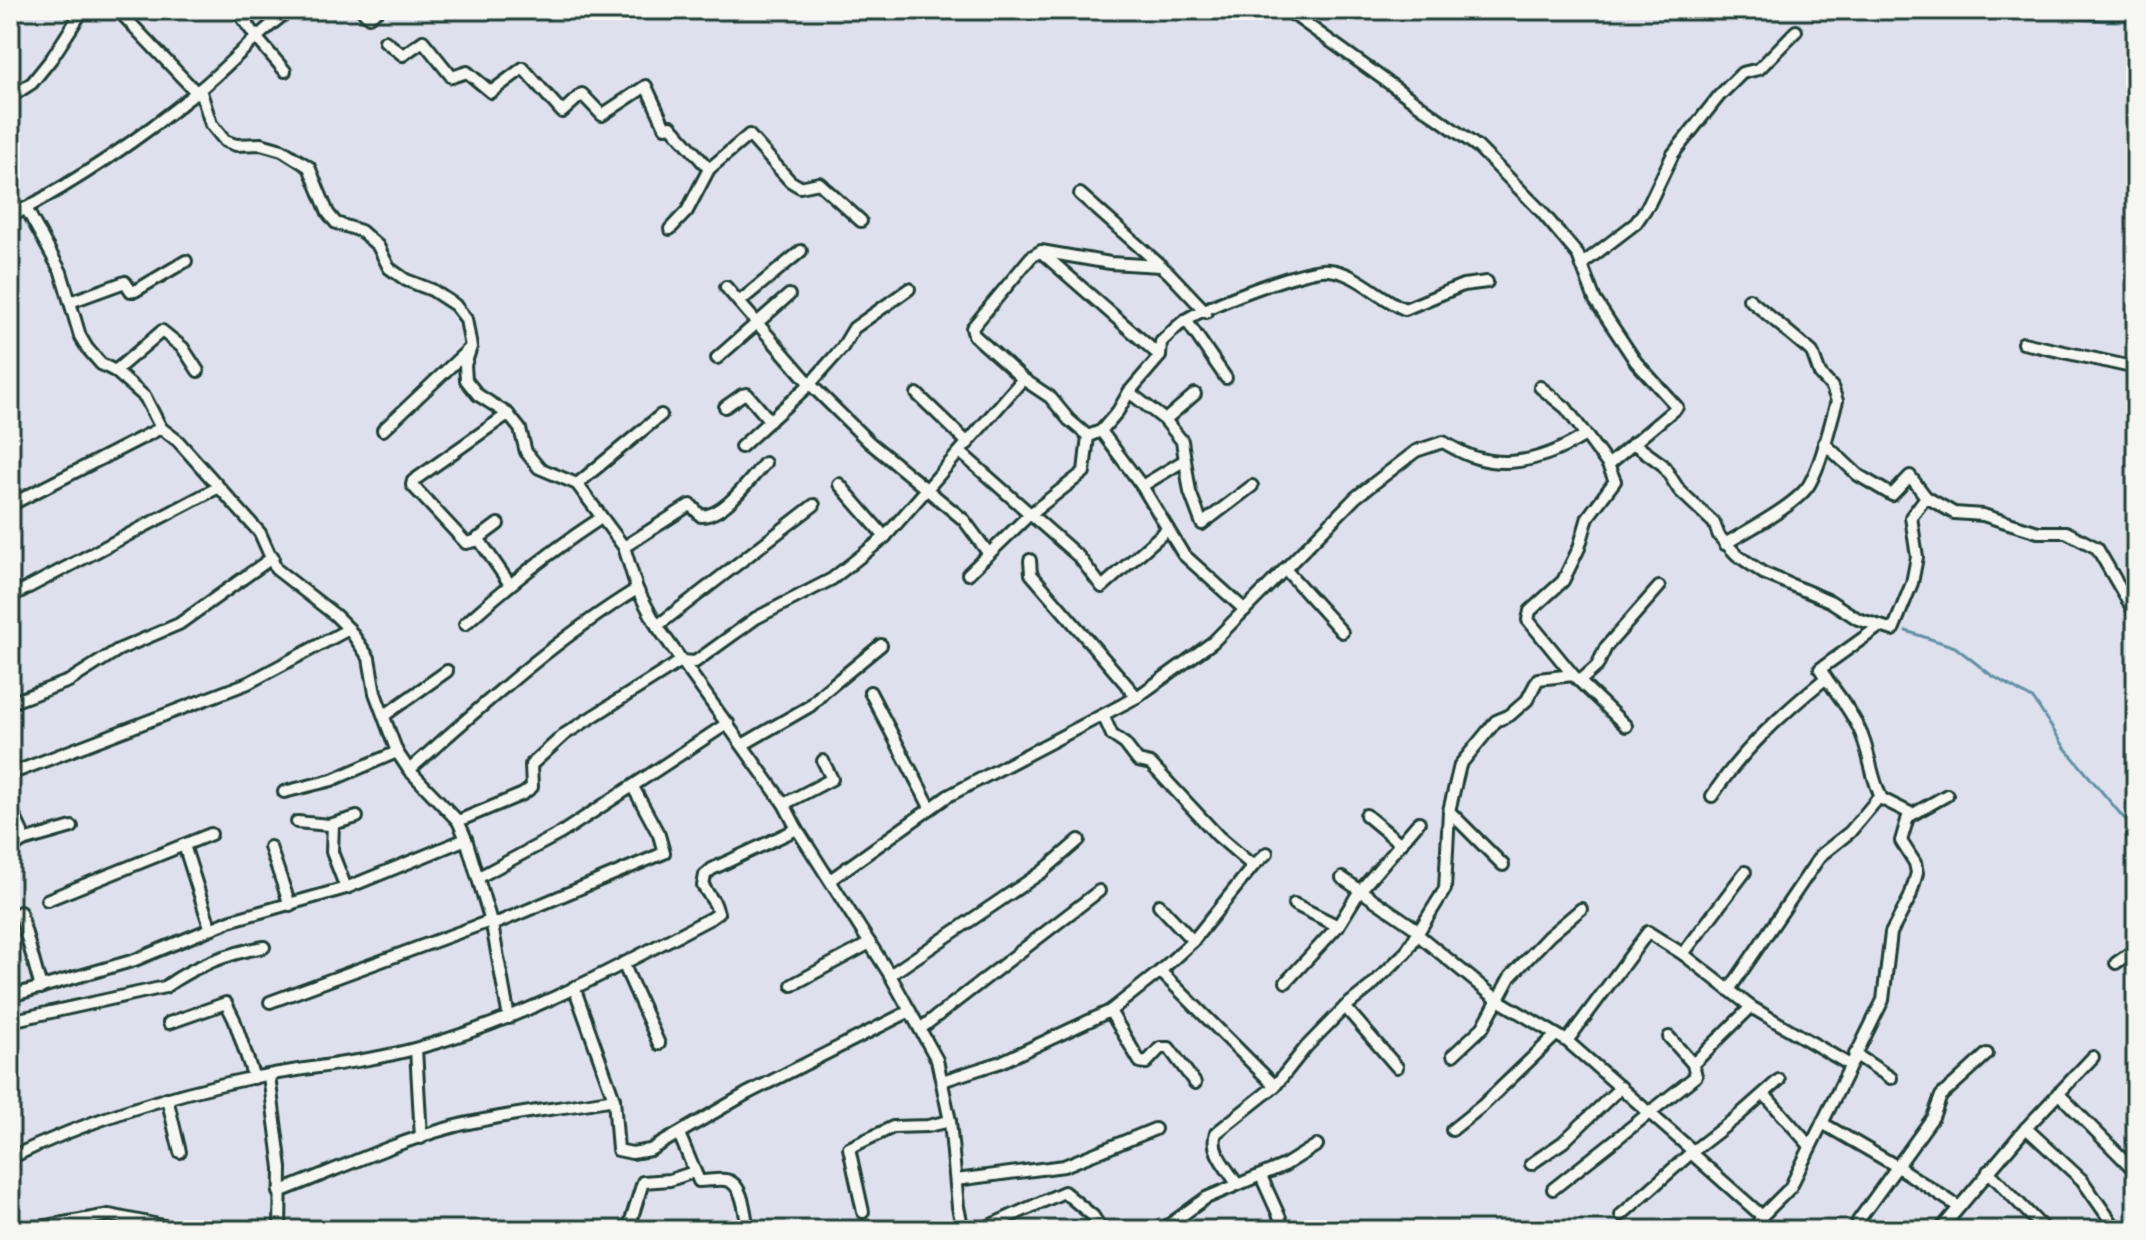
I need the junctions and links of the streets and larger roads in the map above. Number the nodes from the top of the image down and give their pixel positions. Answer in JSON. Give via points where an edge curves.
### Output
{"nodes":[{"id":1,"x":83,"y":10,"type":"edge"},
{"id":2,"x":118,"y":10,"type":"edge"},
{"id":3,"x":237,"y":10,"type":"edge"},
{"id":4,"x":290,"y":10,"type":"edge"},
{"id":5,"x":362,"y":10,"type":"edge"},
{"id":6,"x":378,"y":10,"type":"edge"},
{"id":7,"x":1287,"y":10,"type":"edge"},
{"id":8,"x":1796,"y":31,"type":"dead end"},
{"id":9,"x":255,"y":36,"type":"junction"},
{"id":10,"x":385,"y":41,"type":"dead end"},
{"id":11,"x":285,"y":71,"type":"dead end"},
{"id":12,"x":198,"y":91,"type":"junction"},
{"id":13,"x":10,"y":97,"type":"edge"},
{"id":14,"x":709,"y":169,"type":"junction"},
{"id":15,"x":1080,"y":194,"type":"dead end"},
{"id":16,"x":26,"y":208,"type":"junction"},
{"id":17,"x":10,"y":217,"type":"edge"},
{"id":18,"x":861,"y":221,"type":"dead end"},
{"id":19,"x":670,"y":229,"type":"dead end"},
{"id":20,"x":801,"y":251,"type":"dead end"},
{"id":21,"x":1041,"y":251,"type":"junction"},
{"id":22,"x":186,"y":261,"type":"dead end"},
{"id":23,"x":1581,"y":265,"type":"junction"},
{"id":24,"x":1160,"y":266,"type":"junction"},
{"id":25,"x":1487,"y":282,"type":"dead end"},
{"id":26,"x":726,"y":287,"type":"dead end"},
{"id":27,"x":909,"y":289,"type":"dead end"},
{"id":28,"x":789,"y":295,"type":"dead end"},
{"id":29,"x":1749,"y":299,"type":"dead end"},
{"id":30,"x":70,"y":302,"type":"junction"},
{"id":31,"x":739,"y":302,"type":"junction"},
{"id":32,"x":1206,"y":312,"type":"junction"},
{"id":33,"x":1186,"y":320,"type":"junction"},
{"id":34,"x":757,"y":323,"type":"junction"},
{"id":35,"x":2023,"y":343,"type":"dead end"},
{"id":36,"x":471,"y":347,"type":"junction"},
{"id":37,"x":1160,"y":356,"type":"junction"},
{"id":38,"x":717,"y":358,"type":"dead end"},
{"id":39,"x":2136,"y":368,"type":"edge"},
{"id":40,"x":115,"y":371,"type":"junction"},
{"id":41,"x":198,"y":371,"type":"dead end"},
{"id":42,"x":1226,"y":378,"type":"dead end"},
{"id":43,"x":1023,"y":379,"type":"junction"},
{"id":44,"x":810,"y":384,"type":"junction"},
{"id":45,"x":1540,"y":387,"type":"dead end"},
{"id":46,"x":1129,"y":392,"type":"junction"},
{"id":47,"x":917,"y":394,"type":"dead end"},
{"id":48,"x":1195,"y":394,"type":"dead end"},
{"id":49,"x":725,"y":407,"type":"dead end"},
{"id":50,"x":508,"y":414,"type":"junction"},
{"id":51,"x":661,"y":415,"type":"dead end"},
{"id":52,"x":1165,"y":420,"type":"junction"},
{"id":53,"x":770,"y":421,"type":"junction"},
{"id":54,"x":161,"y":428,"type":"junction"},
{"id":55,"x":383,"y":430,"type":"dead end"},
{"id":56,"x":1101,"y":431,"type":"junction"},
{"id":57,"x":1088,"y":436,"type":"junction"},
{"id":58,"x":1584,"y":436,"type":"junction"},
{"id":59,"x":1633,"y":443,"type":"junction"},
{"id":60,"x":1824,"y":443,"type":"junction"},
{"id":61,"x":741,"y":447,"type":"dead end"},
{"id":62,"x":964,"y":447,"type":"junction"},
{"id":63,"x":1185,"y":460,"type":"junction"},
{"id":64,"x":765,"y":463,"type":"dead end"},
{"id":65,"x":1608,"y":465,"type":"junction"},
{"id":66,"x":577,"y":484,"type":"junction"},
{"id":67,"x":839,"y":484,"type":"dead end"},
{"id":68,"x":1142,"y":486,"type":"junction"},
{"id":69,"x":1252,"y":486,"type":"dead end"},
{"id":70,"x":217,"y":488,"type":"junction"},
{"id":71,"x":925,"y":488,"type":"junction"},
{"id":72,"x":1926,"y":497,"type":"junction"},
{"id":73,"x":10,"y":505,"type":"edge"},
{"id":74,"x":814,"y":505,"type":"dead end"},
{"id":75,"x":1029,"y":515,"type":"junction"},
{"id":76,"x":601,"y":518,"type":"junction"},
{"id":77,"x":498,"y":524,"type":"dead end"},
{"id":78,"x":1168,"y":529,"type":"junction"},
{"id":79,"x":885,"y":537,"type":"junction"},
{"id":80,"x":478,"y":538,"type":"junction"},
{"id":81,"x":1725,"y":544,"type":"junction"},
{"id":82,"x":624,"y":547,"type":"junction"},
{"id":83,"x":989,"y":554,"type":"junction"},
{"id":84,"x":273,"y":557,"type":"junction"},
{"id":85,"x":1030,"y":560,"type":"dead end"},
{"id":86,"x":1285,"y":569,"type":"junction"},
{"id":87,"x":968,"y":574,"type":"dead end"},
{"id":88,"x":509,"y":583,"type":"junction"},
{"id":89,"x":1659,"y":587,"type":"dead end"},
{"id":90,"x":637,"y":589,"type":"junction"},
{"id":91,"x":10,"y":597,"type":"edge"},
{"id":92,"x":1245,"y":610,"type":"junction"},
{"id":93,"x":2136,"y":615,"type":"edge"},
{"id":94,"x":465,"y":624,"type":"dead end"},
{"id":95,"x":657,"y":626,"type":"junction"},
{"id":96,"x":1880,"y":626,"type":"junction"},
{"id":97,"x":349,"y":629,"type":"junction"},
{"id":98,"x":1342,"y":632,"type":"dead end"},
{"id":99,"x":881,"y":645,"type":"dead end"},
{"id":100,"x":681,"y":661,"type":"junction"},
{"id":101,"x":447,"y":671,"type":"dead end"},
{"id":102,"x":1576,"y":678,"type":"junction"},
{"id":103,"x":1826,"y":678,"type":"junction"},
{"id":104,"x":870,"y":692,"type":"dead end"},
{"id":105,"x":1137,"y":697,"type":"junction"},
{"id":106,"x":10,"y":703,"type":"edge"},
{"id":107,"x":385,"y":715,"type":"junction"},
{"id":108,"x":1103,"y":715,"type":"junction"},
{"id":109,"x":728,"y":723,"type":"junction"},
{"id":110,"x":1626,"y":726,"type":"dead end"},
{"id":111,"x":744,"y":744,"type":"junction"},
{"id":112,"x":397,"y":752,"type":"junction"},
{"id":113,"x":823,"y":761,"type":"dead end"},
{"id":114,"x":409,"y":770,"type":"junction"},
{"id":115,"x":10,"y":774,"type":"edge"},
{"id":116,"x":633,"y":787,"type":"junction"},
{"id":117,"x":284,"y":792,"type":"dead end"},
{"id":118,"x":1947,"y":795,"type":"dead end"},
{"id":119,"x":1712,"y":796,"type":"dead end"},
{"id":120,"x":1880,"y":796,"type":"junction"},
{"id":121,"x":784,"y":804,"type":"junction"},
{"id":122,"x":10,"y":807,"type":"edge"},
{"id":123,"x":930,"y":807,"type":"junction"},
{"id":124,"x":1449,"y":811,"type":"junction"},
{"id":125,"x":1912,"y":814,"type":"junction"},
{"id":126,"x":1366,"y":815,"type":"dead end"},
{"id":127,"x":357,"y":817,"type":"dead end"},
{"id":128,"x":458,"y":821,"type":"junction"},
{"id":129,"x":297,"y":822,"type":"dead end"},
{"id":130,"x":1419,"y":822,"type":"dead end"},
{"id":131,"x":333,"y":824,"type":"junction"},
{"id":132,"x":72,"y":827,"type":"dead end"},
{"id":133,"x":797,"y":829,"type":"junction"},
{"id":134,"x":211,"y":834,"type":"dead end"},
{"id":135,"x":466,"y":839,"type":"junction"},
{"id":136,"x":1079,"y":840,"type":"dead end"},
{"id":137,"x":23,"y":841,"type":"junction"},
{"id":138,"x":1401,"y":844,"type":"junction"},
{"id":139,"x":184,"y":845,"type":"junction"},
{"id":140,"x":270,"y":847,"type":"dead end"},
{"id":141,"x":10,"y":850,"type":"edge"},
{"id":142,"x":1267,"y":853,"type":"dead end"},
{"id":143,"x":1503,"y":865,"type":"dead end"},
{"id":144,"x":1253,"y":866,"type":"junction"},
{"id":145,"x":1745,"y":872,"type":"dead end"},
{"id":146,"x":479,"y":877,"type":"junction"},
{"id":147,"x":1342,"y":878,"type":"dead end"},
{"id":148,"x":830,"y":880,"type":"junction"},
{"id":149,"x":346,"y":888,"type":"junction"},
{"id":150,"x":1099,"y":891,"type":"dead end"},
{"id":151,"x":1359,"y":892,"type":"junction"},
{"id":152,"x":47,"y":900,"type":"dead end"},
{"id":153,"x":1294,"y":904,"type":"dead end"},
{"id":154,"x":290,"y":905,"type":"junction"},
{"id":155,"x":1159,"y":905,"type":"dead end"},
{"id":156,"x":1581,"y":909,"type":"dead end"},
{"id":157,"x":20,"y":912,"type":"dead end"},
{"id":158,"x":491,"y":923,"type":"junction"},
{"id":159,"x":1338,"y":926,"type":"junction"},
{"id":160,"x":210,"y":927,"type":"junction"},
{"id":161,"x":1417,"y":934,"type":"junction"},
{"id":162,"x":1193,"y":941,"type":"junction"},
{"id":163,"x":870,"y":943,"type":"junction"},
{"id":164,"x":264,"y":947,"type":"dead end"},
{"id":165,"x":2136,"y":949,"type":"edge"},
{"id":166,"x":1683,"y":954,"type":"junction"},
{"id":167,"x":623,"y":963,"type":"junction"},
{"id":168,"x":2116,"y":963,"type":"dead end"},
{"id":169,"x":1158,"y":973,"type":"junction"},
{"id":170,"x":890,"y":975,"type":"junction"},
{"id":171,"x":1286,"y":982,"type":"dead end"},
{"id":172,"x":792,"y":985,"type":"dead end"},
{"id":173,"x":574,"y":987,"type":"junction"},
{"id":174,"x":41,"y":988,"type":"junction"},
{"id":175,"x":1729,"y":990,"type":"junction"},
{"id":176,"x":21,"y":993,"type":"dead end"},
{"id":177,"x":1498,"y":1000,"type":"junction"},
{"id":178,"x":270,"y":1002,"type":"dead end"},
{"id":179,"x":1345,"y":1007,"type":"junction"},
{"id":180,"x":1751,"y":1007,"type":"junction"},
{"id":181,"x":910,"y":1011,"type":"junction"},
{"id":182,"x":1110,"y":1011,"type":"junction"},
{"id":183,"x":509,"y":1018,"type":"junction"},
{"id":184,"x":10,"y":1021,"type":"edge"},
{"id":185,"x":169,"y":1023,"type":"dead end"},
{"id":186,"x":920,"y":1029,"type":"junction"},
{"id":187,"x":1556,"y":1035,"type":"junction"},
{"id":188,"x":1669,"y":1037,"type":"dead end"},
{"id":189,"x":1567,"y":1041,"type":"junction"},
{"id":190,"x":659,"y":1044,"type":"dead end"},
{"id":191,"x":416,"y":1049,"type":"junction"},
{"id":192,"x":1987,"y":1054,"type":"dead end"},
{"id":193,"x":1453,"y":1055,"type":"dead end"},
{"id":194,"x":2093,"y":1057,"type":"dead end"},
{"id":195,"x":1852,"y":1059,"type":"junction"},
{"id":196,"x":1693,"y":1064,"type":"junction"},
{"id":197,"x":1397,"y":1067,"type":"dead end"},
{"id":198,"x":269,"y":1076,"type":"junction"},
{"id":199,"x":254,"y":1078,"type":"junction"},
{"id":200,"x":1891,"y":1078,"type":"dead end"},
{"id":201,"x":1779,"y":1080,"type":"dead end"},
{"id":202,"x":942,"y":1081,"type":"junction"},
{"id":203,"x":1195,"y":1083,"type":"dead end"},
{"id":204,"x":1275,"y":1086,"type":"junction"},
{"id":205,"x":1621,"y":1087,"type":"junction"},
{"id":206,"x":2058,"y":1093,"type":"junction"},
{"id":207,"x":1764,"y":1094,"type":"junction"},
{"id":208,"x":167,"y":1098,"type":"junction"},
{"id":209,"x":614,"y":1099,"type":"junction"},
{"id":210,"x":1649,"y":1111,"type":"junction"},
{"id":211,"x":950,"y":1121,"type":"junction"},
{"id":212,"x":1822,"y":1123,"type":"junction"},
{"id":213,"x":2026,"y":1128,"type":"junction"},
{"id":214,"x":1155,"y":1129,"type":"dead end"},
{"id":215,"x":1452,"y":1130,"type":"dead end"},
{"id":216,"x":679,"y":1134,"type":"junction"},
{"id":217,"x":421,"y":1138,"type":"junction"},
{"id":218,"x":1317,"y":1145,"type":"dead end"},
{"id":219,"x":1810,"y":1146,"type":"junction"},
{"id":220,"x":180,"y":1152,"type":"dead end"},
{"id":221,"x":1692,"y":1152,"type":"junction"},
{"id":222,"x":10,"y":1158,"type":"edge"},
{"id":223,"x":1531,"y":1164,"type":"dead end"},
{"id":224,"x":1898,"y":1167,"type":"junction"},
{"id":225,"x":1988,"y":1171,"type":"junction"},
{"id":226,"x":694,"y":1172,"type":"junction"},
{"id":227,"x":2136,"y":1172,"type":"edge"},
{"id":228,"x":1261,"y":1176,"type":"junction"},
{"id":229,"x":956,"y":1180,"type":"junction"},
{"id":230,"x":1237,"y":1184,"type":"junction"},
{"id":231,"x":1553,"y":1189,"type":"dead end"},
{"id":232,"x":279,"y":1192,"type":"junction"},
{"id":233,"x":1959,"y":1207,"type":"junction"},
{"id":234,"x":863,"y":1212,"type":"dead end"},
{"id":235,"x":1621,"y":1215,"type":"dead end"},
{"id":236,"x":1762,"y":1216,"type":"junction"},
{"id":237,"x":1858,"y":1221,"type":"dead end"},
{"id":238,"x":1756,"y":1229,"type":"edge"},
{"id":239,"x":24,"y":1230,"type":"edge"},
{"id":240,"x":184,"y":1230,"type":"edge"},
{"id":241,"x":280,"y":1230,"type":"edge"},
{"id":242,"x":628,"y":1230,"type":"edge"},
{"id":243,"x":748,"y":1230,"type":"edge"},
{"id":244,"x":963,"y":1230,"type":"edge"},
{"id":245,"x":980,"y":1230,"type":"edge"},
{"id":246,"x":1102,"y":1230,"type":"edge"},
{"id":247,"x":1162,"y":1230,"type":"edge"},
{"id":248,"x":1282,"y":1230,"type":"edge"},
{"id":249,"x":1940,"y":1230,"type":"edge"},
{"id":250,"x":2045,"y":1230,"type":"edge"},
{"id":251,"x":2117,"y":1230,"type":"edge"}],
"edges":[{"from":1,"to":13,"type":"street","via":[[32,83]]},
{"from":2,"to":12,"type":"street"},
{"from":3,"to":9,"type":"street"},
{"from":4,"to":9,"type":"street"},
{"from":5,"to":6,"type":"street","via":[[369,17]]},
{"from":7,"to":23,"type":"street","via":[[1478,147],[1550,221]]},
{"from":8,"to":23,"type":"street","via":[[1759,69],[1742,73],[1719,96],[1673,154],[1636,223]]},
{"from":9,"to":11,"type":"street"},
{"from":9,"to":12,"type":"street"},
{"from":10,"to":14,"type":"street","via":[[403,55],[422,41],[452,77],[467,72],[491,92],[523,68],[562,112],[582,94],[603,115],[646,86],[665,127],[671,126]]},
{"from":12,"to":16,"type":"street","via":[[105,162]]},
{"from":12,"to":36,"type":"street","via":[[211,124],[225,141],[282,150],[309,167],[336,223],[361,231],[378,246],[389,268],[455,305],[466,319]]},
{"from":14,"to":18,"type":"street","via":[[752,136],[790,181],[800,187],[819,183]]},
{"from":14,"to":19,"type":"street","via":[[687,211]]},
{"from":15,"to":24,"type":"street"},
{"from":16,"to":17,"type":"street"},
{"from":16,"to":30,"type":"street","via":[[61,272]]},
{"from":20,"to":31,"type":"street"},
{"from":21,"to":24,"type":"street"},
{"from":21,"to":37,"type":"street"},
{"from":21,"to":43,"type":"street","via":[[971,330]]},
{"from":22,"to":30,"type":"street","via":[[135,291],[125,282]]},
{"from":23,"to":59,"type":"street","via":[[1595,300],[1636,362],[1677,407]]},
{"from":24,"to":32,"type":"street"},
{"from":25,"to":32,"type":"street","via":[[1463,285],[1405,309],[1328,269],[1270,284]]},
{"from":26,"to":31,"type":"street"},
{"from":27,"to":44,"type":"street","via":[[854,328]]},
{"from":28,"to":34,"type":"street"},
{"from":29,"to":60,"type":"street","via":[[1812,352],[1832,387],[1837,401]]},
{"from":30,"to":40,"type":"street","via":[[87,348]]},
{"from":31,"to":34,"type":"street"},
{"from":32,"to":33,"type":"street"},
{"from":33,"to":37,"type":"street","via":[[1161,342]]},
{"from":33,"to":42,"type":"street"},
{"from":34,"to":38,"type":"street"},
{"from":34,"to":44,"type":"street"},
{"from":35,"to":39,"type":"street"},
{"from":36,"to":50,"type":"street","via":[[466,380],[478,395]]},
{"from":36,"to":55,"type":"street"},
{"from":37,"to":46,"type":"street"},
{"from":40,"to":41,"type":"street","via":[[162,331],[183,348]]},
{"from":40,"to":54,"type":"street","via":[[145,397]]},
{"from":43,"to":57,"type":"street","via":[[1050,397]]},
{"from":43,"to":62,"type":"street"},
{"from":44,"to":53,"type":"street"},
{"from":44,"to":71,"type":"street"},
{"from":45,"to":58,"type":"street","via":[[1566,408]]},
{"from":46,"to":52,"type":"street"},
{"from":46,"to":56,"type":"street"},
{"from":47,"to":62,"type":"street"},
{"from":48,"to":52,"type":"street"},
{"from":49,"to":53,"type":"street","via":[[747,394]]},
{"from":50,"to":66,"type":"street","via":[[539,468]]},
{"from":50,"to":80,"type":"street","via":[[412,485],[466,543]]},
{"from":51,"to":66,"type":"street"},
{"from":52,"to":63,"type":"street","via":[[1182,441]]},
{"from":53,"to":61,"type":"street"},
{"from":54,"to":70,"type":"street"},
{"from":54,"to":73,"type":"street"},
{"from":56,"to":57,"type":"street"},
{"from":56,"to":68,"type":"street"},
{"from":57,"to":75,"type":"street","via":[[1084,472]]},
{"from":58,"to":65,"type":"street"},
{"from":58,"to":86,"type":"street","via":[[1536,458],[1506,463],[1476,458],[1443,442],[1416,451],[1356,497]]},
{"from":59,"to":65,"type":"street"},
{"from":59,"to":81,"type":"street","via":[[1663,465],[1679,490],[1714,523]]},
{"from":60,"to":72,"type":"street","via":[[1858,475],[1892,495],[1910,476]]},
{"from":60,"to":81,"type":"street","via":[[1809,486]]},
{"from":62,"to":71,"type":"street"},
{"from":62,"to":75,"type":"street"},
{"from":63,"to":68,"type":"street"},
{"from":63,"to":69,"type":"street","via":[[1202,524]]},
{"from":64,"to":82,"type":"street","via":[[727,504],[706,516],[688,506]]},
{"from":65,"to":102,"type":"street","via":[[1615,481],[1588,517],[1563,581],[1528,617]]},
{"from":66,"to":76,"type":"street"},
{"from":67,"to":79,"type":"street"},
{"from":68,"to":78,"type":"street"},
{"from":70,"to":84,"type":"street","via":[[260,533]]},
{"from":70,"to":91,"type":"street"},
{"from":71,"to":79,"type":"street"},
{"from":71,"to":83,"type":"street","via":[[964,520]]},
{"from":72,"to":93,"type":"street","via":[[1954,513],[2079,537],[2097,548]]},
{"from":72,"to":96,"type":"street","via":[[1911,517],[1917,557],[1912,583],[1893,630]]},
{"from":74,"to":95,"type":"street"},
{"from":75,"to":78,"type":"street","via":[[1079,557],[1102,587]]},
{"from":75,"to":83,"type":"street"},
{"from":76,"to":82,"type":"street"},
{"from":76,"to":88,"type":"street"},
{"from":77,"to":80,"type":"street"},
{"from":78,"to":92,"type":"street","via":[[1183,554]]},
{"from":79,"to":100,"type":"street","via":[[832,579],[756,618],[695,662]]},
{"from":80,"to":88,"type":"street"},
{"from":81,"to":96,"type":"street","via":[[1763,573]]},
{"from":82,"to":90,"type":"street"},
{"from":83,"to":87,"type":"street"},
{"from":84,"to":97,"type":"street","via":[[276,569]]},
{"from":84,"to":106,"type":"street","via":[[179,624],[118,650],[69,681]]},
{"from":85,"to":105,"type":"street","via":[[1031,574]]},
{"from":86,"to":92,"type":"street"},
{"from":86,"to":98,"type":"street"},
{"from":88,"to":94,"type":"street"},
{"from":89,"to":102,"type":"street","via":[[1606,647],[1597,666]]},
{"from":90,"to":95,"type":"street"},
{"from":90,"to":114,"type":"street","via":[[590,618],[508,683]]},
{"from":92,"to":105,"type":"street","via":[[1213,642]]},
{"from":95,"to":100,"type":"street"},
{"from":96,"to":103,"type":"street","via":[[1820,667]]},
{"from":97,"to":107,"type":"street","via":[[369,658]]},
{"from":97,"to":115,"type":"street","via":[[248,683]]},
{"from":99,"to":111,"type":"street","via":[[810,706]]},
{"from":100,"to":109,"type":"street"},
{"from":100,"to":128,"type":"street","via":[[565,734],[531,765],[532,787],[523,794]]},
{"from":101,"to":107,"type":"street"},
{"from":102,"to":110,"type":"street"},
{"from":102,"to":124,"type":"street","via":[[1538,679],[1527,700],[1496,721],[1460,765]]},
{"from":103,"to":119,"type":"street","via":[[1787,709]]},
{"from":103,"to":120,"type":"street","via":[[1860,732]]},
{"from":104,"to":123,"type":"street"},
{"from":105,"to":108,"type":"street"},
{"from":107,"to":112,"type":"street"},
{"from":108,"to":123,"type":"street"},
{"from":108,"to":144,"type":"street","via":[[1112,735],[1138,761],[1151,764]]},
{"from":109,"to":111,"type":"street"},
{"from":109,"to":116,"type":"street"},
{"from":111,"to":121,"type":"street"},
{"from":112,"to":114,"type":"street"},
{"from":112,"to":117,"type":"street","via":[[332,780]]},
{"from":113,"to":121,"type":"street","via":[[832,779]]},
{"from":114,"to":128,"type":"street"},
{"from":116,"to":146,"type":"street"},
{"from":116,"to":158,"type":"street","via":[[664,853]]},
{"from":118,"to":125,"type":"street"},
{"from":120,"to":125,"type":"street"},
{"from":120,"to":175,"type":"street","via":[[1850,832],[1821,855]]},
{"from":121,"to":133,"type":"street"},
{"from":122,"to":137,"type":"street"},
{"from":123,"to":148,"type":"street"},
{"from":124,"to":143,"type":"street"},
{"from":124,"to":161,"type":"street","via":[[1445,889]]},
{"from":125,"to":195,"type":"street","via":[[1901,841],[1917,873],[1891,933],[1883,1000]]},
{"from":126,"to":138,"type":"street"},
{"from":127,"to":131,"type":"street"},
{"from":128,"to":135,"type":"street"},
{"from":129,"to":131,"type":"street"},
{"from":130,"to":138,"type":"street"},
{"from":131,"to":149,"type":"street","via":[[332,852]]},
{"from":132,"to":137,"type":"street"},
{"from":133,"to":148,"type":"street"},
{"from":133,"to":167,"type":"street","via":[[712,869],[703,886],[718,913]]},
{"from":134,"to":139,"type":"street"},
{"from":135,"to":146,"type":"street"},
{"from":135,"to":149,"type":"street"},
{"from":136,"to":170,"type":"street","via":[[1042,872]]},
{"from":137,"to":141,"type":"street"},
{"from":138,"to":151,"type":"street"},
{"from":139,"to":152,"type":"street"},
{"from":139,"to":160,"type":"street"},
{"from":140,"to":154,"type":"street"},
{"from":142,"to":144,"type":"street"},
{"from":144,"to":162,"type":"street"},
{"from":145,"to":166,"type":"street"},
{"from":146,"to":158,"type":"street"},
{"from":147,"to":151,"type":"street"},
{"from":148,"to":163,"type":"street"},
{"from":149,"to":154,"type":"street"},
{"from":150,"to":186,"type":"street"},
{"from":151,"to":159,"type":"street"},
{"from":151,"to":161,"type":"street"},
{"from":153,"to":159,"type":"street"},
{"from":154,"to":160,"type":"street"},
{"from":155,"to":162,"type":"street"},
{"from":156,"to":177,"type":"street","via":[[1510,977]]},
{"from":157,"to":174,"type":"street"},
{"from":158,"to":178,"type":"street"},
{"from":158,"to":183,"type":"street"},
{"from":159,"to":171,"type":"street"},
{"from":160,"to":174,"type":"street","via":[[135,960]]},
{"from":161,"to":177,"type":"street"},
{"from":161,"to":179,"type":"street","via":[[1406,952]]},
{"from":162,"to":169,"type":"street"},
{"from":163,"to":170,"type":"street"},
{"from":163,"to":172,"type":"street"},
{"from":164,"to":184,"type":"street","via":[[236,952],[165,987]]},
{"from":165,"to":168,"type":"street"},
{"from":166,"to":175,"type":"street"},
{"from":166,"to":189,"type":"street","via":[[1648,932]]},
{"from":167,"to":173,"type":"street"},
{"from":167,"to":190,"type":"street"},
{"from":169,"to":182,"type":"street"},
{"from":169,"to":204,"type":"street"},
{"from":170,"to":181,"type":"street"},
{"from":173,"to":183,"type":"street"},
{"from":173,"to":209,"type":"street"},
{"from":174,"to":176,"type":"street"},
{"from":175,"to":180,"type":"street"},
{"from":177,"to":187,"type":"street"},
{"from":177,"to":193,"type":"street","via":[[1483,1027]]},
{"from":179,"to":197,"type":"street"},
{"from":179,"to":204,"type":"street"},
{"from":180,"to":195,"type":"street"},
{"from":180,"to":196,"type":"street"},
{"from":181,"to":186,"type":"street"},
{"from":181,"to":216,"type":"street"},
{"from":182,"to":202,"type":"street","via":[[1001,1062]]},
{"from":182,"to":203,"type":"street","via":[[1140,1062],[1169,1048]]},
{"from":183,"to":191,"type":"street"},
{"from":185,"to":199,"type":"street","via":[[226,1003]]},
{"from":186,"to":202,"type":"street"},
{"from":187,"to":189,"type":"street"},
{"from":187,"to":215,"type":"street"},
{"from":188,"to":196,"type":"street"},
{"from":189,"to":205,"type":"street"},
{"from":191,"to":198,"type":"street"},
{"from":191,"to":217,"type":"street"},
{"from":192,"to":224,"type":"street","via":[[1941,1096],[1933,1117]]},
{"from":194,"to":206,"type":"street"},
{"from":195,"to":200,"type":"street"},
{"from":195,"to":212,"type":"street"},
{"from":196,"to":210,"type":"street","via":[[1696,1076]]},
{"from":198,"to":199,"type":"street"},
{"from":198,"to":232,"type":"street","via":[[281,1168]]},
{"from":199,"to":208,"type":"street"},
{"from":201,"to":207,"type":"street"},
{"from":202,"to":211,"type":"street"},
{"from":204,"to":230,"type":"street","via":[[1213,1140]]},
{"from":205,"to":210,"type":"street"},
{"from":205,"to":223,"type":"street","via":[[1563,1142]]},
{"from":206,"to":213,"type":"street"},
{"from":206,"to":227,"type":"street"},
{"from":207,"to":219,"type":"street"},
{"from":207,"to":221,"type":"street"},
{"from":208,"to":220,"type":"street"},
{"from":208,"to":222,"type":"street","via":[[70,1129]]},
{"from":209,"to":216,"type":"street","via":[[618,1150],[650,1150]]},
{"from":209,"to":217,"type":"street","via":[[498,1116]]},
{"from":210,"to":221,"type":"street"},
{"from":210,"to":231,"type":"street"},
{"from":211,"to":229,"type":"street"},
{"from":211,"to":234,"type":"street","via":[[893,1127],[849,1148]]},
{"from":212,"to":219,"type":"street"},
{"from":212,"to":224,"type":"street"},
{"from":213,"to":225,"type":"street"},
{"from":213,"to":251,"type":"street","via":[[2082,1180]]},
{"from":214,"to":229,"type":"street","via":[[1064,1166]]},
{"from":216,"to":226,"type":"street"},
{"from":217,"to":232,"type":"street"},
{"from":218,"to":228,"type":"street"},
{"from":219,"to":236,"type":"street","via":[[1790,1188]]},
{"from":221,"to":235,"type":"street"},
{"from":221,"to":236,"type":"street"},
{"from":224,"to":233,"type":"street"},
{"from":224,"to":237,"type":"street"},
{"from":225,"to":233,"type":"street"},
{"from":225,"to":250,"type":"street"},
{"from":226,"to":242,"type":"street","via":[[643,1182]]},
{"from":226,"to":243,"type":"street","via":[[699,1181],[735,1184]]},
{"from":228,"to":230,"type":"street"},
{"from":228,"to":248,"type":"street"},
{"from":229,"to":244,"type":"street"},
{"from":230,"to":247,"type":"street","via":[[1206,1198]]},
{"from":232,"to":241,"type":"street"},
{"from":233,"to":249,"type":"street"},
{"from":236,"to":238,"type":"street"},
{"from":239,"to":240,"type":"street","via":[[109,1215]]},
{"from":245,"to":246,"type":"street","via":[[1064,1192]]}]}
